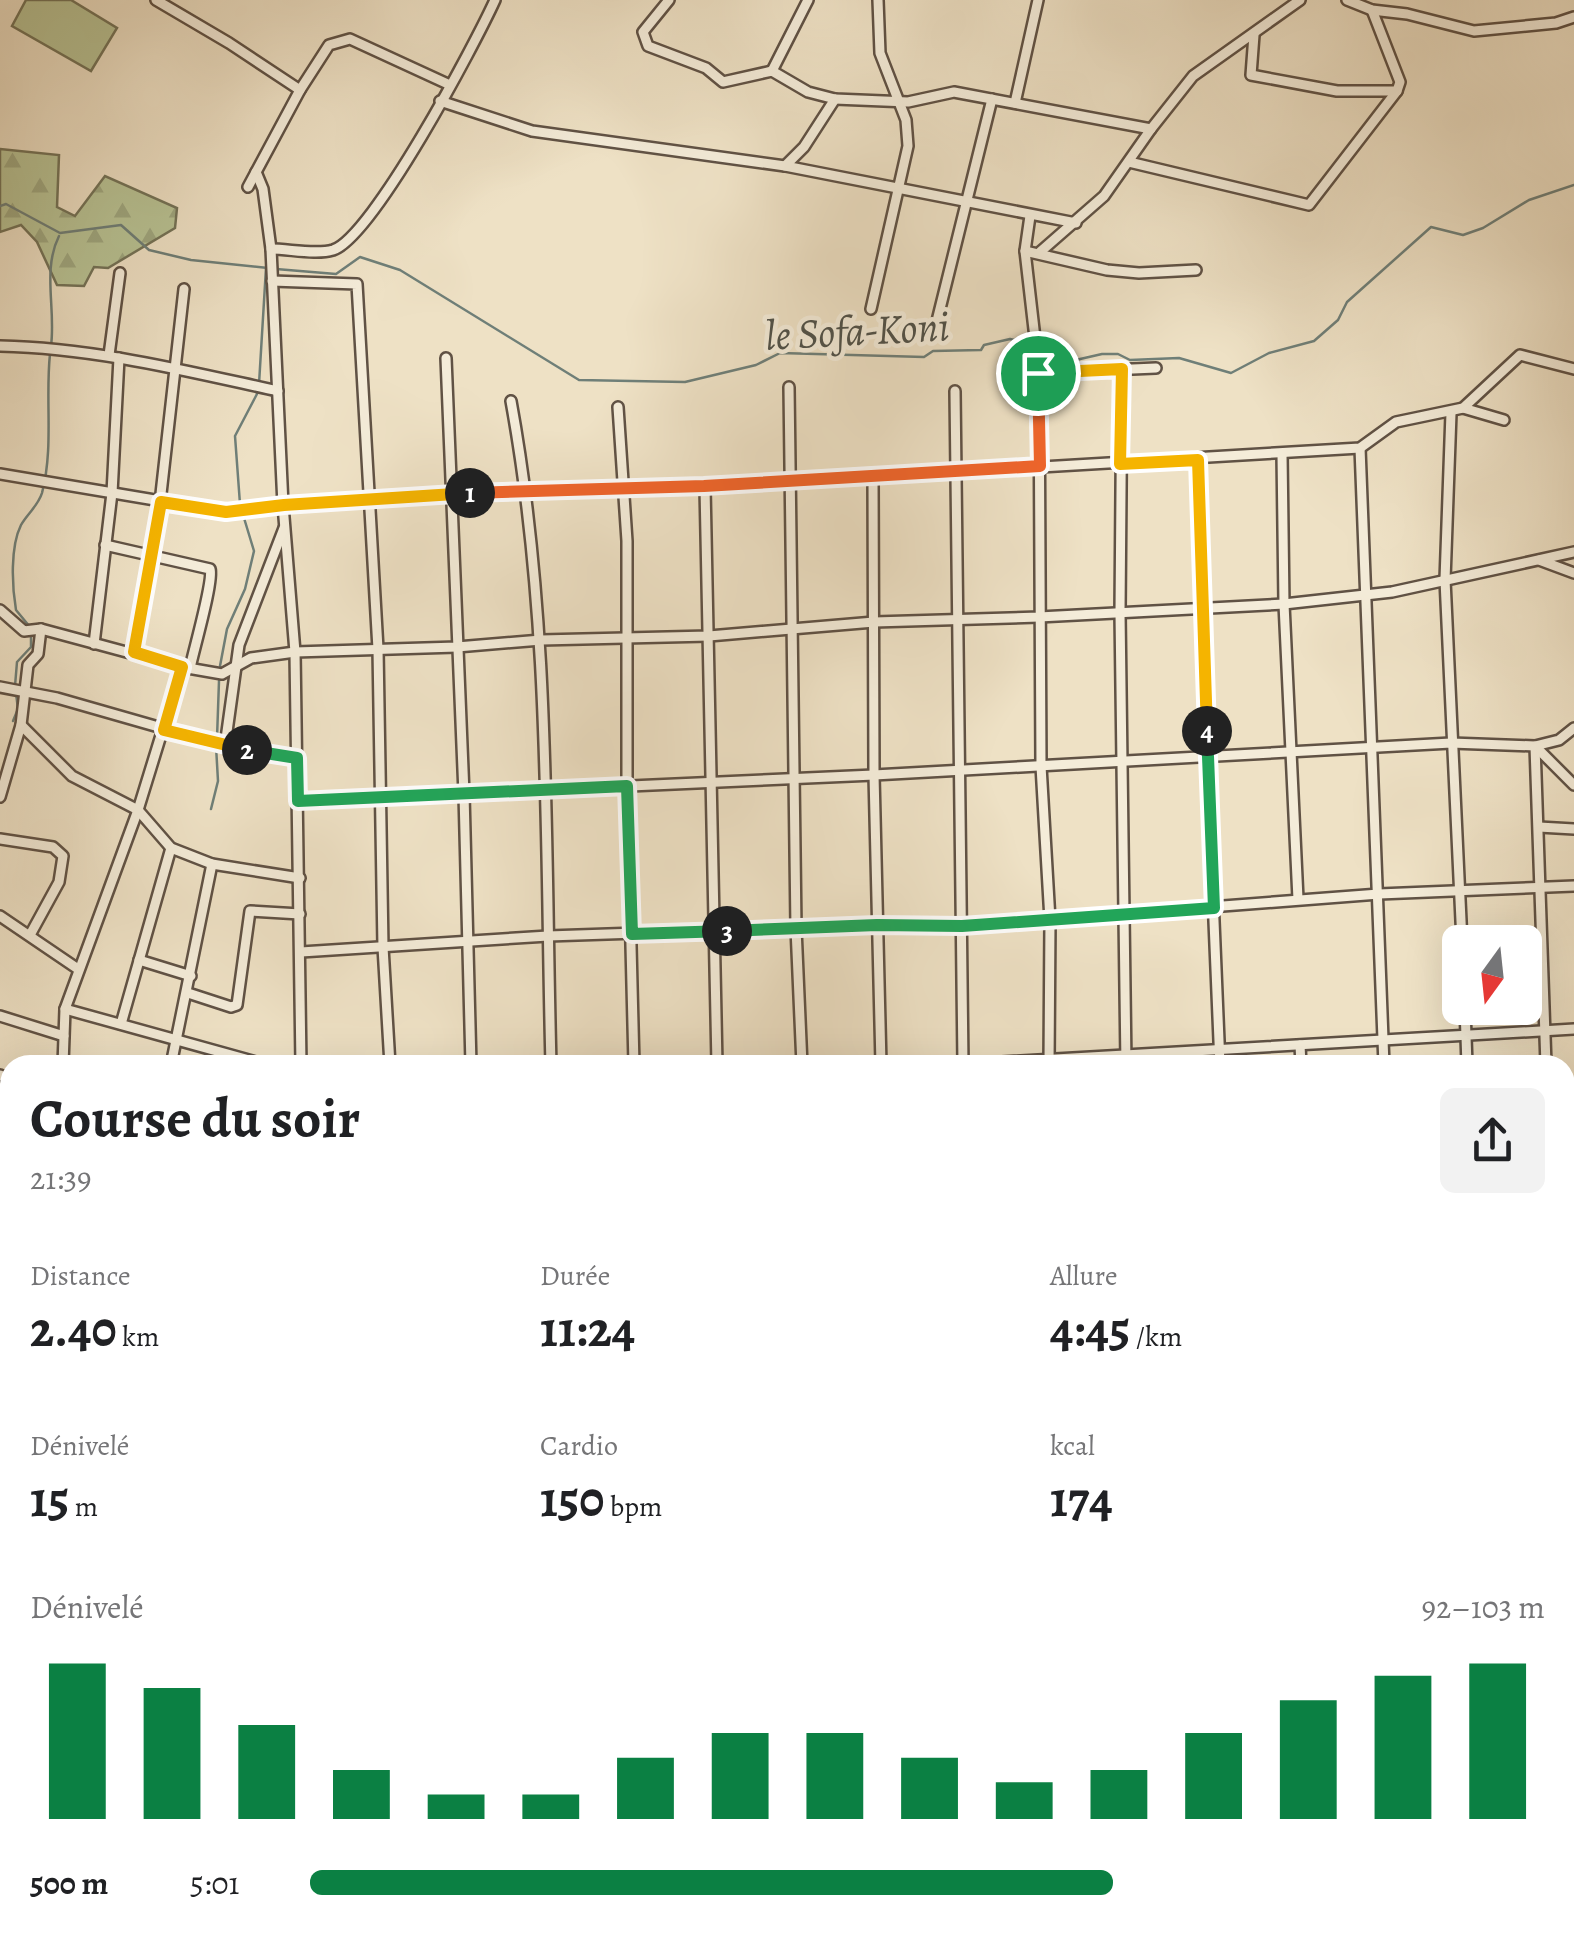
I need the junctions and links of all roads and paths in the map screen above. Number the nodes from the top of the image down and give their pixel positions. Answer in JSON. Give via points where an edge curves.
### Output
{"nodes":[{"id":1,"x":156,"y":0,"type":"edge"},
{"id":2,"x":495,"y":0,"type":"edge"},
{"id":3,"x":669,"y":0,"type":"edge"},
{"id":4,"x":808,"y":0,"type":"edge"},
{"id":5,"x":878,"y":0,"type":"edge"},
{"id":6,"x":1038,"y":0,"type":"edge"},
{"id":7,"x":1300,"y":0,"type":"edge"},
{"id":8,"x":1347,"y":0,"type":"edge"},
{"id":9,"x":1372,"y":10,"type":"junction"},
{"id":10,"x":1574,"y":17,"type":"edge"},
{"id":11,"x":1254,"y":35,"type":"junction"},
{"id":12,"x":772,"y":71,"type":"junction"},
{"id":13,"x":450,"y":85,"type":"junction"},
{"id":14,"x":300,"y":90,"type":"junction"},
{"id":15,"x":1397,"y":91,"type":"junction"},
{"id":16,"x":835,"y":99,"type":"junction"},
{"id":17,"x":992,"y":99,"type":"junction"},
{"id":18,"x":440,"y":100,"type":"junction"},
{"id":19,"x":899,"y":101,"type":"junction"},
{"id":20,"x":1015,"y":103,"type":"junction"},
{"id":21,"x":1151,"y":129,"type":"junction"},
{"id":22,"x":1129,"y":162,"type":"junction"},
{"id":23,"x":784,"y":166,"type":"junction"},
{"id":24,"x":256,"y":172,"type":"junction"},
{"id":25,"x":248,"y":187,"type":"dead end"},
{"id":26,"x":898,"y":189,"type":"junction"},
{"id":27,"x":966,"y":203,"type":"junction"},
{"id":28,"x":1030,"y":216,"type":"junction"},
{"id":29,"x":1076,"y":223,"type":"junction"},
{"id":30,"x":272,"y":250,"type":"junction"},
{"id":31,"x":1025,"y":251,"type":"junction"},
{"id":32,"x":1040,"y":252,"type":"junction"},
{"id":33,"x":1196,"y":270,"type":"dead end"},
{"id":34,"x":120,"y":273,"type":"dead end"},
{"id":35,"x":272,"y":281,"type":"junction"},
{"id":36,"x":184,"y":288,"type":"dead end"},
{"id":37,"x":870,"y":309,"type":"dead end"},
{"id":38,"x":934,"y":332,"type":"dead end"},
{"id":39,"x":0,"y":346,"type":"edge"},
{"id":40,"x":114,"y":357,"type":"junction"},
{"id":41,"x":446,"y":358,"type":"dead end"},
{"id":42,"x":173,"y":368,"type":"junction"},
{"id":43,"x":1156,"y":368,"type":"dead end"},
{"id":44,"x":1122,"y":369,"type":"junction"},
{"id":45,"x":1574,"y":369,"type":"edge"},
{"id":46,"x":1038,"y":373,"type":"junction"},
{"id":47,"x":789,"y":388,"type":"dead end"},
{"id":48,"x":278,"y":391,"type":"junction"},
{"id":49,"x":955,"y":392,"type":"dead end"},
{"id":50,"x":511,"y":401,"type":"dead end"},
{"id":51,"x":618,"y":407,"type":"dead end"},
{"id":52,"x":1463,"y":408,"type":"junction"},
{"id":53,"x":1451,"y":412,"type":"junction"},
{"id":54,"x":1504,"y":420,"type":"dead end"},
{"id":55,"x":1360,"y":448,"type":"junction"},
{"id":56,"x":1282,"y":454,"type":"junction"},
{"id":57,"x":1198,"y":460,"type":"junction"},
{"id":58,"x":1120,"y":464,"type":"junction"},
{"id":59,"x":1040,"y":466,"type":"junction"},
{"id":60,"x":955,"y":472,"type":"junction"},
{"id":61,"x":0,"y":474,"type":"edge"},
{"id":62,"x":873,"y":477,"type":"junction"},
{"id":63,"x":790,"y":482,"type":"junction"},
{"id":64,"x":704,"y":486,"type":"junction"},
{"id":65,"x":625,"y":487,"type":"junction"},
{"id":66,"x":112,"y":492,"type":"junction"},
{"id":67,"x":528,"y":492,"type":"junction"},
{"id":68,"x":450,"y":494,"type":"junction"},
{"id":69,"x":370,"y":499,"type":"junction"},
{"id":70,"x":161,"y":502,"type":"junction"},
{"id":71,"x":284,"y":505,"type":"junction"},
{"id":72,"x":285,"y":526,"type":"junction"},
{"id":73,"x":106,"y":545,"type":"junction"},
{"id":74,"x":1574,"y":552,"type":"edge"},
{"id":75,"x":154,"y":556,"type":"junction"},
{"id":76,"x":1538,"y":559,"type":"junction"},
{"id":77,"x":1574,"y":573,"type":"edge"},
{"id":78,"x":1444,"y":580,"type":"junction"},
{"id":79,"x":1364,"y":596,"type":"junction"},
{"id":80,"x":1284,"y":604,"type":"junction"},
{"id":81,"x":1201,"y":609,"type":"junction"},
{"id":82,"x":0,"y":610,"type":"edge"},
{"id":83,"x":1120,"y":613,"type":"junction"},
{"id":84,"x":956,"y":618,"type":"junction"},
{"id":85,"x":1039,"y":618,"type":"junction"},
{"id":86,"x":874,"y":622,"type":"junction"},
{"id":87,"x":792,"y":629,"type":"junction"},
{"id":88,"x":34,"y":630,"type":"junction"},
{"id":89,"x":709,"y":636,"type":"junction"},
{"id":90,"x":626,"y":637,"type":"junction"},
{"id":91,"x":541,"y":640,"type":"junction"},
{"id":92,"x":94,"y":644,"type":"junction"},
{"id":93,"x":456,"y":647,"type":"junction"},
{"id":94,"x":378,"y":649,"type":"junction"},
{"id":95,"x":134,"y":652,"type":"junction"},
{"id":96,"x":295,"y":652,"type":"junction"},
{"id":97,"x":186,"y":668,"type":"junction"},
{"id":98,"x":237,"y":668,"type":"junction"},
{"id":99,"x":0,"y":687,"type":"edge"},
{"id":100,"x":19,"y":691,"type":"junction"},
{"id":101,"x":21,"y":725,"type":"junction"},
{"id":102,"x":1574,"y":728,"type":"edge"},
{"id":103,"x":164,"y":730,"type":"junction"},
{"id":104,"x":1560,"y":740,"type":"junction"},
{"id":105,"x":1574,"y":741,"type":"edge"},
{"id":106,"x":1450,"y":744,"type":"junction"},
{"id":107,"x":224,"y":746,"type":"junction"},
{"id":108,"x":1374,"y":746,"type":"junction"},
{"id":109,"x":1535,"y":746,"type":"junction"},
{"id":110,"x":1291,"y":753,"type":"junction"},
{"id":111,"x":1208,"y":756,"type":"junction"},
{"id":112,"x":297,"y":758,"type":"junction"},
{"id":113,"x":1122,"y":762,"type":"junction"},
{"id":114,"x":1040,"y":766,"type":"junction"},
{"id":115,"x":958,"y":768,"type":"junction"},
{"id":116,"x":874,"y":775,"type":"junction"},
{"id":117,"x":793,"y":778,"type":"junction"},
{"id":118,"x":710,"y":782,"type":"junction"},
{"id":119,"x":627,"y":786,"type":"junction"},
{"id":120,"x":1574,"y":786,"type":"edge"},
{"id":121,"x":546,"y":790,"type":"junction"},
{"id":122,"x":464,"y":794,"type":"junction"},
{"id":123,"x":0,"y":797,"type":"edge"},
{"id":124,"x":382,"y":799,"type":"junction"},
{"id":125,"x":298,"y":801,"type":"junction"},
{"id":126,"x":138,"y":810,"type":"junction"},
{"id":127,"x":1538,"y":827,"type":"junction"},
{"id":128,"x":1574,"y":829,"type":"edge"},
{"id":129,"x":0,"y":839,"type":"edge"},
{"id":130,"x":170,"y":848,"type":"junction"},
{"id":131,"x":212,"y":864,"type":"junction"},
{"id":132,"x":300,"y":878,"type":"junction"},
{"id":133,"x":1574,"y":886,"type":"edge"},
{"id":134,"x":1541,"y":887,"type":"junction"},
{"id":135,"x":1460,"y":890,"type":"junction"},
{"id":136,"x":1379,"y":894,"type":"junction"},
{"id":137,"x":1298,"y":899,"type":"junction"},
{"id":138,"x":1214,"y":908,"type":"junction"},
{"id":139,"x":300,"y":914,"type":"junction"},
{"id":140,"x":1126,"y":914,"type":"junction"},
{"id":141,"x":0,"y":916,"type":"edge"},
{"id":142,"x":1050,"y":920,"type":"junction"},
{"id":143,"x":877,"y":925,"type":"junction"},
{"id":144,"x":1461,"y":925,"type":"edge"},
{"id":145,"x":962,"y":926,"type":"junction"},
{"id":146,"x":796,"y":928,"type":"junction"},
{"id":147,"x":712,"y":932,"type":"junction"},
{"id":148,"x":632,"y":934,"type":"junction"},
{"id":149,"x":30,"y":935,"type":"junction"},
{"id":150,"x":548,"y":936,"type":"junction"},
{"id":151,"x":468,"y":942,"type":"junction"},
{"id":152,"x":384,"y":947,"type":"junction"},
{"id":153,"x":301,"y":952,"type":"junction"},
{"id":154,"x":140,"y":960,"type":"junction"},
{"id":155,"x":78,"y":969,"type":"junction"},
{"id":156,"x":191,"y":976,"type":"junction"},
{"id":157,"x":188,"y":993,"type":"junction"},
{"id":158,"x":65,"y":1009,"type":"junction"},
{"id":159,"x":0,"y":1016,"type":"edge"},
{"id":160,"x":122,"y":1024,"type":"junction"},
{"id":161,"x":1466,"y":1025,"type":"edge"},
{"id":162,"x":1545,"y":1030,"type":"junction"},
{"id":163,"x":1574,"y":1030,"type":"edge"},
{"id":164,"x":1466,"y":1035,"type":"junction"},
{"id":165,"x":64,"y":1036,"type":"junction"},
{"id":166,"x":178,"y":1040,"type":"junction"},
{"id":167,"x":1382,"y":1040,"type":"junction"},
{"id":168,"x":1300,"y":1045,"type":"junction"},
{"id":169,"x":1220,"y":1050,"type":"junction"},
{"id":170,"x":63,"y":1055,"type":"edge"},
{"id":171,"x":174,"y":1055,"type":"edge"},
{"id":172,"x":231,"y":1055,"type":"edge"},
{"id":173,"x":302,"y":1055,"type":"edge"},
{"id":174,"x":389,"y":1055,"type":"edge"},
{"id":175,"x":470,"y":1055,"type":"edge"},
{"id":176,"x":550,"y":1055,"type":"edge"},
{"id":177,"x":634,"y":1055,"type":"edge"},
{"id":178,"x":717,"y":1055,"type":"edge"},
{"id":179,"x":802,"y":1055,"type":"edge"},
{"id":180,"x":880,"y":1055,"type":"edge"},
{"id":181,"x":963,"y":1055,"type":"edge"},
{"id":182,"x":1048,"y":1055,"type":"edge"},
{"id":183,"x":1126,"y":1055,"type":"edge"},
{"id":184,"x":1173,"y":1055,"type":"edge"},
{"id":185,"x":1220,"y":1055,"type":"edge"},
{"id":186,"x":1300,"y":1055,"type":"edge"},
{"id":187,"x":1383,"y":1055,"type":"edge"},
{"id":188,"x":1467,"y":1055,"type":"edge"},
{"id":189,"x":1546,"y":1055,"type":"edge"}],
"edges":[{"from":1,"to":14,"type":"street"},
{"from":2,"to":13,"type":"street"},
{"from":3,"to":12,"type":"street","via":[[643,32],[648,46],[706,68],[723,82]]},
{"from":4,"to":12,"type":"street"},
{"from":5,"to":19,"type":"street","via":[[880,53]]},
{"from":6,"to":20,"type":"street"},
{"from":7,"to":11,"type":"street"},
{"from":8,"to":9,"type":"street"},
{"from":9,"to":10,"type":"street","via":[[1474,31]]},
{"from":9,"to":15,"type":"street","via":[[1400,82]]},
{"from":11,"to":15,"type":"street","via":[[1251,75],[1337,91]]},
{"from":11,"to":21,"type":"street","via":[[1194,76]]},
{"from":12,"to":16,"type":"street"},
{"from":13,"to":14,"type":"street","via":[[346,39],[329,44]]},
{"from":13,"to":18,"type":"street"},
{"from":14,"to":24,"type":"street"},
{"from":15,"to":22,"type":"street","via":[[1309,206]]},
{"from":16,"to":19,"type":"street"},
{"from":16,"to":23,"type":"street"},
{"from":17,"to":19,"type":"street","via":[[954,92]]},
{"from":17,"to":20,"type":"street"},
{"from":17,"to":27,"type":"street"},
{"from":18,"to":23,"type":"street","via":[[532,130]]},
{"from":18,"to":30,"type":"street","via":[[356,232],[334,250]]},
{"from":19,"to":26,"type":"street","via":[[908,146]]},
{"from":20,"to":21,"type":"street"},
{"from":21,"to":22,"type":"street"},
{"from":22,"to":29,"type":"street"},
{"from":23,"to":26,"type":"street"},
{"from":24,"to":25,"type":"street"},
{"from":24,"to":30,"type":"street"},
{"from":26,"to":27,"type":"street"},
{"from":26,"to":37,"type":"street"},
{"from":27,"to":28,"type":"street"},
{"from":27,"to":38,"type":"street"},
{"from":28,"to":29,"type":"street"},
{"from":28,"to":31,"type":"street"},
{"from":29,"to":32,"type":"street"},
{"from":30,"to":35,"type":"street"},
{"from":31,"to":32,"type":"street"},
{"from":31,"to":46,"type":"street"},
{"from":32,"to":33,"type":"street","via":[[1139,274]]},
{"from":34,"to":40,"type":"street"},
{"from":35,"to":48,"type":"street"},
{"from":35,"to":69,"type":"street","via":[[357,284]]},
{"from":36,"to":42,"type":"street"},
{"from":39,"to":40,"type":"street"},
{"from":40,"to":42,"type":"street"},
{"from":40,"to":66,"type":"street"},
{"from":41,"to":68,"type":"street"},
{"from":42,"to":48,"type":"street"},
{"from":42,"to":70,"type":"street"},
{"from":43,"to":44,"type":"street"},
{"from":44,"to":46,"type":"street"},
{"from":44,"to":58,"type":"street"},
{"from":45,"to":52,"type":"street","via":[[1520,355]]},
{"from":46,"to":59,"type":"street"},
{"from":47,"to":63,"type":"street"},
{"from":48,"to":71,"type":"street"},
{"from":49,"to":60,"type":"street"},
{"from":50,"to":67,"type":"street"},
{"from":51,"to":65,"type":"street"},
{"from":52,"to":53,"type":"street"},
{"from":52,"to":54,"type":"street"},
{"from":53,"to":55,"type":"street","via":[[1396,422]]},
{"from":53,"to":78,"type":"street"},
{"from":55,"to":56,"type":"street"},
{"from":55,"to":79,"type":"street"},
{"from":56,"to":57,"type":"street"},
{"from":56,"to":80,"type":"street"},
{"from":57,"to":58,"type":"street"},
{"from":57,"to":81,"type":"street"},
{"from":58,"to":59,"type":"street"},
{"from":58,"to":83,"type":"street"},
{"from":59,"to":60,"type":"street"},
{"from":59,"to":85,"type":"street"},
{"from":60,"to":62,"type":"street"},
{"from":60,"to":84,"type":"street"},
{"from":61,"to":66,"type":"street"},
{"from":62,"to":63,"type":"street"},
{"from":62,"to":86,"type":"street"},
{"from":63,"to":64,"type":"street"},
{"from":63,"to":87,"type":"street"},
{"from":64,"to":65,"type":"street"},
{"from":64,"to":89,"type":"street"},
{"from":65,"to":67,"type":"street"},
{"from":65,"to":90,"type":"street"},
{"from":66,"to":70,"type":"street"},
{"from":66,"to":73,"type":"street"},
{"from":67,"to":68,"type":"street"},
{"from":67,"to":91,"type":"street"},
{"from":68,"to":69,"type":"street"},
{"from":68,"to":93,"type":"street"},
{"from":69,"to":71,"type":"street"},
{"from":69,"to":94,"type":"street"},
{"from":70,"to":71,"type":"street","via":[[226,512]]},
{"from":70,"to":75,"type":"street"},
{"from":71,"to":72,"type":"street"},
{"from":72,"to":96,"type":"street"},
{"from":72,"to":98,"type":"street","via":[[239,645]]},
{"from":73,"to":75,"type":"street"},
{"from":73,"to":92,"type":"street"},
{"from":74,"to":76,"type":"street"},
{"from":75,"to":95,"type":"street"},
{"from":75,"to":97,"type":"street","via":[[213,574]]},
{"from":76,"to":77,"type":"street"},
{"from":76,"to":78,"type":"street"},
{"from":78,"to":79,"type":"street"},
{"from":78,"to":106,"type":"street"},
{"from":79,"to":80,"type":"street"},
{"from":79,"to":108,"type":"street"},
{"from":80,"to":81,"type":"street"},
{"from":80,"to":110,"type":"street"},
{"from":81,"to":83,"type":"street"},
{"from":81,"to":111,"type":"street"},
{"from":82,"to":88,"type":"street"},
{"from":83,"to":85,"type":"street"},
{"from":83,"to":113,"type":"street"},
{"from":84,"to":85,"type":"street"},
{"from":84,"to":86,"type":"street"},
{"from":84,"to":115,"type":"street"},
{"from":85,"to":114,"type":"street"},
{"from":86,"to":87,"type":"street"},
{"from":86,"to":116,"type":"street"},
{"from":87,"to":89,"type":"street"},
{"from":87,"to":117,"type":"street"},
{"from":88,"to":92,"type":"street"},
{"from":88,"to":100,"type":"street","via":[[38,654]]},
{"from":89,"to":90,"type":"street"},
{"from":89,"to":118,"type":"street"},
{"from":90,"to":91,"type":"street"},
{"from":90,"to":119,"type":"street"},
{"from":91,"to":93,"type":"street"},
{"from":91,"to":121,"type":"street"},
{"from":92,"to":95,"type":"street"},
{"from":93,"to":94,"type":"street"},
{"from":93,"to":122,"type":"street"},
{"from":94,"to":96,"type":"street"},
{"from":94,"to":124,"type":"street"},
{"from":95,"to":97,"type":"street"},
{"from":96,"to":98,"type":"street","via":[[251,658]]},
{"from":96,"to":112,"type":"street"},
{"from":97,"to":98,"type":"street","via":[[222,674]]},
{"from":97,"to":103,"type":"street"},
{"from":98,"to":107,"type":"street"},
{"from":99,"to":100,"type":"street"},
{"from":100,"to":101,"type":"street"},
{"from":100,"to":103,"type":"street"},
{"from":101,"to":123,"type":"street"},
{"from":101,"to":126,"type":"street","via":[[72,776]]},
{"from":102,"to":104,"type":"street"},
{"from":103,"to":107,"type":"street"},
{"from":103,"to":126,"type":"street"},
{"from":104,"to":105,"type":"street"},
{"from":104,"to":109,"type":"street"},
{"from":106,"to":108,"type":"street"},
{"from":106,"to":109,"type":"street"},
{"from":106,"to":135,"type":"street"},
{"from":107,"to":112,"type":"street"},
{"from":108,"to":110,"type":"street"},
{"from":108,"to":136,"type":"street"},
{"from":109,"to":120,"type":"street"},
{"from":109,"to":127,"type":"street"},
{"from":110,"to":111,"type":"street"},
{"from":110,"to":137,"type":"street"},
{"from":111,"to":113,"type":"street"},
{"from":111,"to":138,"type":"street"},
{"from":112,"to":125,"type":"street"},
{"from":113,"to":114,"type":"street"},
{"from":113,"to":140,"type":"street"},
{"from":114,"to":115,"type":"street"},
{"from":114,"to":142,"type":"street"},
{"from":115,"to":116,"type":"street"},
{"from":115,"to":145,"type":"street"},
{"from":116,"to":117,"type":"street"},
{"from":116,"to":143,"type":"street"},
{"from":117,"to":118,"type":"street"},
{"from":117,"to":146,"type":"street"},
{"from":118,"to":119,"type":"street"},
{"from":118,"to":147,"type":"street"},
{"from":119,"to":121,"type":"street"},
{"from":119,"to":148,"type":"street"},
{"from":121,"to":122,"type":"street"},
{"from":121,"to":150,"type":"street"},
{"from":122,"to":124,"type":"street"},
{"from":122,"to":151,"type":"street"},
{"from":124,"to":125,"type":"street"},
{"from":124,"to":152,"type":"street"},
{"from":125,"to":132,"type":"street"},
{"from":126,"to":130,"type":"street"},
{"from":126,"to":155,"type":"street"},
{"from":127,"to":128,"type":"street"},
{"from":127,"to":134,"type":"street"},
{"from":129,"to":149,"type":"street","via":[[53,847],[63,856],[58,882]]},
{"from":130,"to":131,"type":"street"},
{"from":130,"to":154,"type":"street"},
{"from":131,"to":132,"type":"street"},
{"from":131,"to":156,"type":"street"},
{"from":132,"to":139,"type":"street"},
{"from":133,"to":134,"type":"street"},
{"from":134,"to":135,"type":"street"},
{"from":134,"to":162,"type":"street"},
{"from":135,"to":136,"type":"street"},
{"from":135,"to":144,"type":"street"},
{"from":136,"to":137,"type":"street"},
{"from":136,"to":167,"type":"street"},
{"from":137,"to":138,"type":"street"},
{"from":138,"to":140,"type":"street"},
{"from":138,"to":169,"type":"street"},
{"from":139,"to":153,"type":"street"},
{"from":139,"to":157,"type":"street","via":[[250,911],[237,1005]]},
{"from":140,"to":142,"type":"street"},
{"from":140,"to":183,"type":"street"},
{"from":141,"to":149,"type":"street"},
{"from":142,"to":145,"type":"street"},
{"from":142,"to":182,"type":"street"},
{"from":143,"to":145,"type":"street"},
{"from":143,"to":146,"type":"street"},
{"from":143,"to":180,"type":"street"},
{"from":145,"to":181,"type":"street"},
{"from":146,"to":147,"type":"street"},
{"from":146,"to":179,"type":"street"},
{"from":147,"to":148,"type":"street"},
{"from":147,"to":178,"type":"street"},
{"from":148,"to":150,"type":"street"},
{"from":148,"to":177,"type":"street"},
{"from":149,"to":155,"type":"street"},
{"from":150,"to":151,"type":"street"},
{"from":150,"to":176,"type":"street"},
{"from":151,"to":152,"type":"street"},
{"from":151,"to":175,"type":"street"},
{"from":152,"to":153,"type":"street"},
{"from":152,"to":174,"type":"street"},
{"from":153,"to":173,"type":"street"},
{"from":154,"to":156,"type":"street"},
{"from":154,"to":160,"type":"street"},
{"from":155,"to":158,"type":"street"},
{"from":156,"to":157,"type":"street"},
{"from":157,"to":166,"type":"street"},
{"from":158,"to":160,"type":"street"},
{"from":158,"to":165,"type":"street"},
{"from":159,"to":165,"type":"street"},
{"from":160,"to":166,"type":"street"},
{"from":161,"to":164,"type":"street"},
{"from":162,"to":163,"type":"street"},
{"from":162,"to":164,"type":"street"},
{"from":162,"to":189,"type":"street"},
{"from":164,"to":167,"type":"street"},
{"from":164,"to":188,"type":"street"},
{"from":165,"to":170,"type":"street"},
{"from":166,"to":171,"type":"street"},
{"from":166,"to":172,"type":"street"},
{"from":167,"to":168,"type":"street"},
{"from":167,"to":187,"type":"street"},
{"from":168,"to":169,"type":"street"},
{"from":168,"to":186,"type":"street"},
{"from":169,"to":184,"type":"street"},
{"from":169,"to":185,"type":"street"}]}
